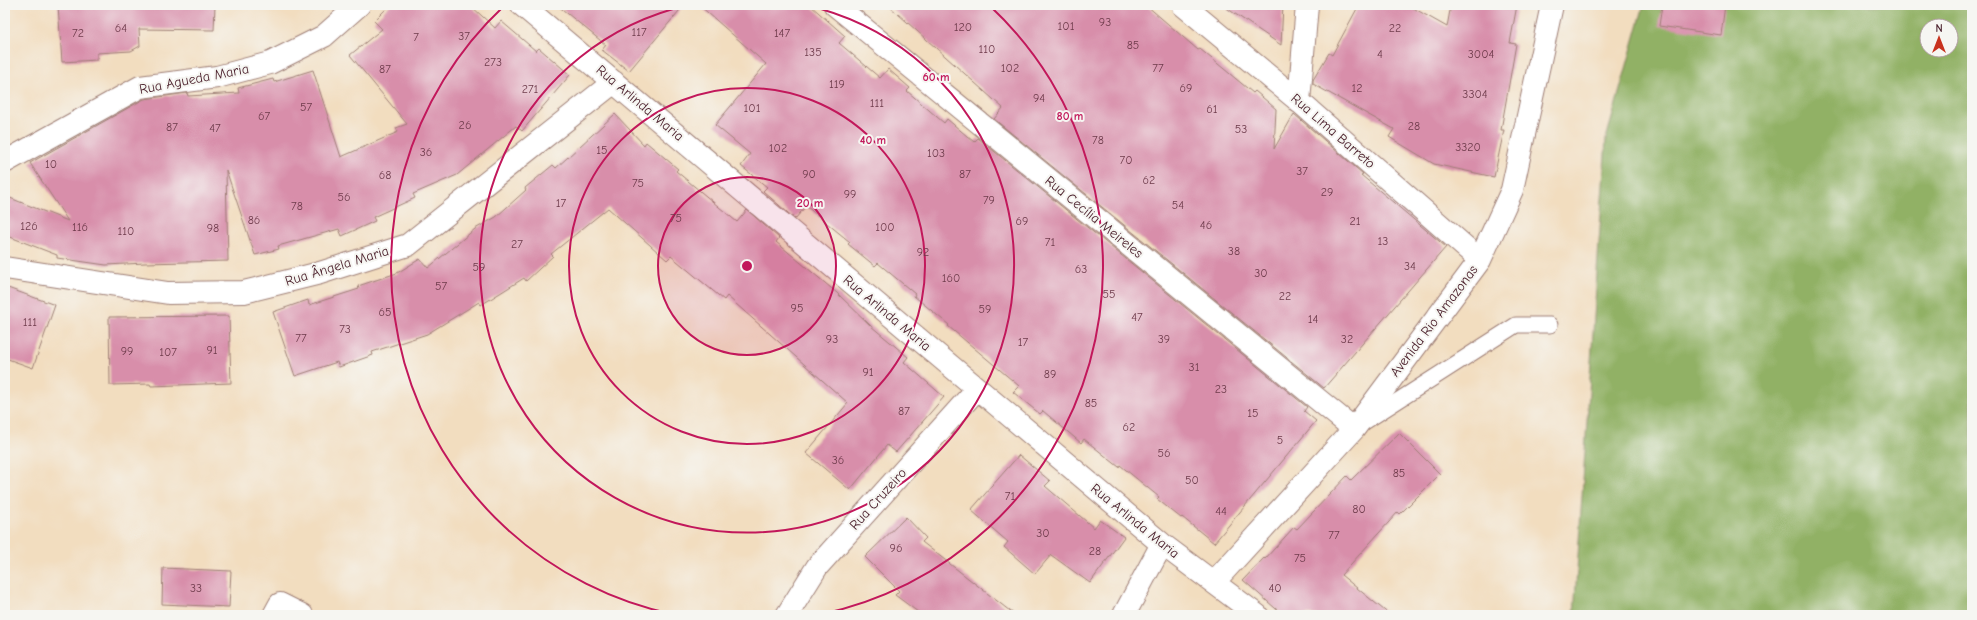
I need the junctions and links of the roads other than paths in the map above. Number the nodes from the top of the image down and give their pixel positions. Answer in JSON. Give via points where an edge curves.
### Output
{"nodes":[{"id":1,"x":358,"y":5,"type":"edge"},
{"id":2,"x":522,"y":5,"type":"edge"},
{"id":3,"x":835,"y":5,"type":"edge"},
{"id":4,"x":1184,"y":5,"type":"edge"},
{"id":5,"x":1307,"y":5,"type":"edge"},
{"id":6,"x":1552,"y":5,"type":"edge"},
{"id":7,"x":614,"y":82,"type":"junction"},
{"id":8,"x":1299,"y":102,"type":"junction"},
{"id":9,"x":5,"y":162,"type":"edge"},
{"id":10,"x":1480,"y":260,"type":"junction"},
{"id":11,"x":5,"y":268,"type":"edge"},
{"id":12,"x":1550,"y":325,"type":"dead end"},
{"id":13,"x":977,"y":389,"type":"junction"},
{"id":14,"x":1354,"y":429,"type":"junction"},
{"id":15,"x":1162,"y":544,"type":"junction"},
{"id":16,"x":1214,"y":582,"type":"junction"},
{"id":17,"x":274,"y":615,"type":"edge"},
{"id":18,"x":302,"y":615,"type":"edge"},
{"id":19,"x":787,"y":615,"type":"edge"},
{"id":20,"x":1124,"y":615,"type":"edge"},
{"id":21,"x":1257,"y":615,"type":"edge"}],
"edges":[{"from":1,"to":9,"type":"street","name":"Rua Agueda Maria","via":[[324,36],[270,63],[217,77],[140,87]]},
{"from":2,"to":7,"type":"street","name":"Rua Arlinda Maria"},
{"from":3,"to":14,"type":"street","name":"Rua Cecília Meireles"},
{"from":4,"to":8,"type":"street","name":"Rua Lima Barreto"},
{"from":5,"to":8,"type":"street"},
{"from":6,"to":10,"type":"street","name":"Avenida Rio Amazonas","via":[[1512,190]]},
{"from":7,"to":11,"type":"street","name":"Rua Ângela Maria","via":[[408,245],[320,273],[244,292],[168,293]]},
{"from":7,"to":13,"type":"street","name":"Rua Arlinda Maria"},
{"from":8,"to":10,"type":"street","name":"Rua Lima Barreto"},
{"from":10,"to":14,"type":"street","name":"Avenida Rio Amazonas"},
{"from":12,"to":14,"type":"lane","via":[[1516,325]]},
{"from":13,"to":15,"type":"street","name":"Rua Arlinda Maria"},
{"from":13,"to":19,"type":"street","name":"Rua Cruzeiro","via":[[817,568]]},
{"from":14,"to":16,"type":"street","name":"Avenida Rio Amazonas"},
{"from":15,"to":16,"type":"street","name":"Rua Arlinda Maria"},
{"from":15,"to":20,"type":"street"},
{"from":16,"to":21,"type":"street","name":"Rua Arlinda Maria"},
{"from":17,"to":18,"type":"street","via":[[280,604]]}]}
